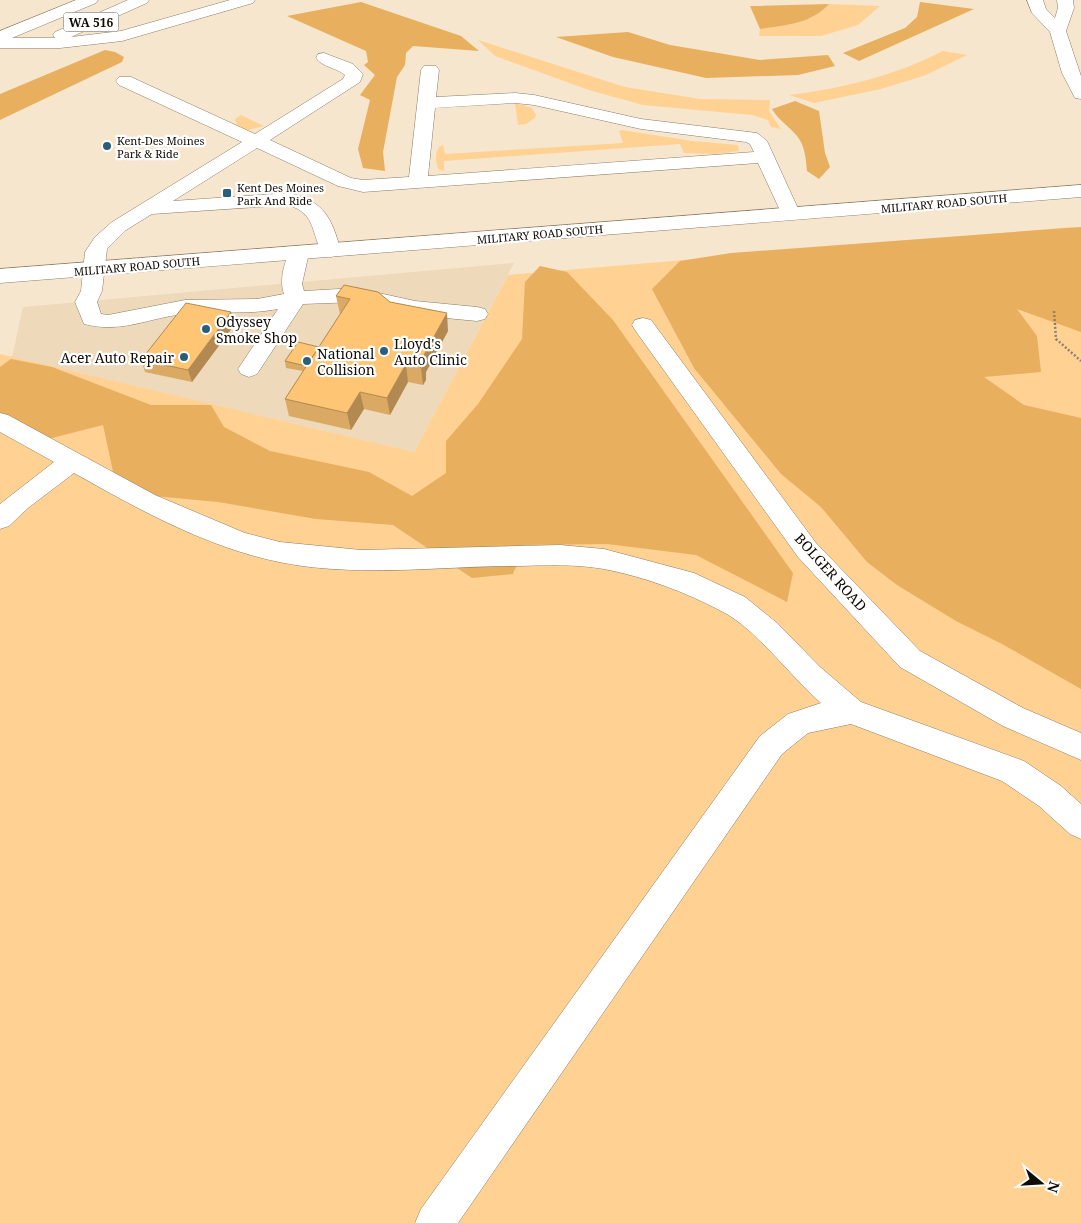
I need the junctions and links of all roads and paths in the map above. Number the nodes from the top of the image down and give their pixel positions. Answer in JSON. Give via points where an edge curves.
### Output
{"nodes":[{"id":1,"x":90,"y":0,"type":"edge"},
{"id":2,"x":142,"y":0,"type":"edge"},
{"id":3,"x":247,"y":0,"type":"edge"},
{"id":4,"x":1024,"y":0,"type":"edge"},
{"id":5,"x":1065,"y":0,"type":"edge"},
{"id":6,"x":1036,"y":5,"type":"edge"},
{"id":7,"x":46,"y":18,"type":"junction"},
{"id":8,"x":0,"y":23,"type":"edge"},
{"id":9,"x":1058,"y":31,"type":"junction"},
{"id":10,"x":0,"y":37,"type":"edge"},
{"id":11,"x":0,"y":43,"type":"edge"},
{"id":12,"x":40,"y":44,"type":"junction"},
{"id":13,"x":8,"y":58,"type":"dead end"},
{"id":14,"x":324,"y":58,"type":"dead end"},
{"id":15,"x":430,"y":70,"type":"dead end"},
{"id":16,"x":125,"y":81,"type":"dead end"},
{"id":17,"x":1081,"y":94,"type":"edge"},
{"id":18,"x":426,"y":103,"type":"junction"},
{"id":19,"x":256,"y":141,"type":"junction"},
{"id":20,"x":765,"y":157,"type":"junction"},
{"id":21,"x":418,"y":182,"type":"junction"},
{"id":22,"x":1081,"y":191,"type":"edge"},
{"id":23,"x":147,"y":208,"type":"junction"},
{"id":24,"x":791,"y":215,"type":"junction"},
{"id":25,"x":331,"y":251,"type":"junction"},
{"id":26,"x":299,"y":253,"type":"junction"},
{"id":27,"x":92,"y":270,"type":"junction"},
{"id":28,"x":0,"y":276,"type":"edge"},
{"id":29,"x":296,"y":298,"type":"junction"},
{"id":30,"x":1054,"y":311,"type":"dead end"},
{"id":31,"x":477,"y":314,"type":"dead end"},
{"id":32,"x":643,"y":325,"type":"dead end"},
{"id":33,"x":1081,"y":361,"type":"edge"},
{"id":34,"x":249,"y":368,"type":"dead end"},
{"id":35,"x":0,"y":421,"type":"edge"},
{"id":36,"x":73,"y":461,"type":"junction"},
{"id":37,"x":0,"y":519,"type":"edge"},
{"id":38,"x":851,"y":711,"type":"junction"},
{"id":39,"x":1081,"y":747,"type":"edge"},
{"id":40,"x":1081,"y":824,"type":"edge"},
{"id":41,"x":435,"y":1223,"type":"edge"}],
"edges":[{"from":1,"to":7,"type":"main road","number":"WA 516"},
{"from":2,"to":12,"type":"main road","number":"WA 516"},
{"from":3,"to":12,"type":"main road","via":[[122,36]]},
{"from":4,"to":6,"type":"main road"},
{"from":5,"to":9,"type":"main road","via":[[1066,8]]},
{"from":6,"to":9,"type":"main road"},
{"from":7,"to":8,"type":"main road"},
{"from":7,"to":10,"type":"main road","number":"WA 516"},
{"from":9,"to":17,"type":"main road"},
{"from":11,"to":12,"type":"main road"},
{"from":12,"to":13,"type":"main road","number":"WA 516"},
{"from":14,"to":19,"type":"main road","via":[[354,74],[351,82]]},
{"from":15,"to":18,"type":"main road"},
{"from":16,"to":19,"type":"main road"},
{"from":18,"to":20,"type":"main road","via":[[515,98],[534,100],[641,124],[750,136],[758,141]]},
{"from":18,"to":21,"type":"main road"},
{"from":19,"to":21,"type":"main road","via":[[345,182],[363,186]]},
{"from":19,"to":23,"type":"main road"},
{"from":20,"to":21,"type":"main road"},
{"from":20,"to":24,"type":"main road"},
{"from":22,"to":24,"type":"main road","name":"MILITARY ROAD SOUTH"},
{"from":23,"to":25,"type":"main road","via":[[289,199],[303,202],[318,213]]},
{"from":23,"to":27,"type":"main road","via":[[119,226],[96,250]]},
{"from":24,"to":25,"type":"main road","name":"MILITARY ROAD SOUTH"},
{"from":25,"to":26,"type":"main road","name":"MILITARY ROAD SOUTH"},
{"from":26,"to":27,"type":"main road","name":"MILITARY ROAD SOUTH"},
{"from":26,"to":29,"type":"main road","via":[[291,284]]},
{"from":27,"to":28,"type":"main road","name":"MILITARY ROAD SOUTH"},
{"from":27,"to":29,"type":"main road","via":[[92,294],[86,302],[92,319],[108,322],[185,307],[257,306]]},
{"from":29,"to":31,"type":"main road","via":[[356,295],[416,308]]},
{"from":29,"to":34,"type":"main road"},
{"from":30,"to":33,"type":"path","via":[[1056,339]]},
{"from":32,"to":39,"type":"main road","name":"BOLGER ROAD","via":[[807,550],[910,658],[1013,717]]},
{"from":35,"to":36,"type":"main road"},
{"from":36,"to":37,"type":"main road","via":[[18,501]]},
{"from":36,"to":38,"type":"main road","via":[[191,523],[240,542],[280,552],[361,560],[560,555],[604,559],[684,581],[735,605]]},
{"from":38,"to":40,"type":"main road","via":[[1013,771],[1050,796]]},
{"from":38,"to":41,"type":"main road","via":[[823,715],[798,724],[771,745]]}]}
